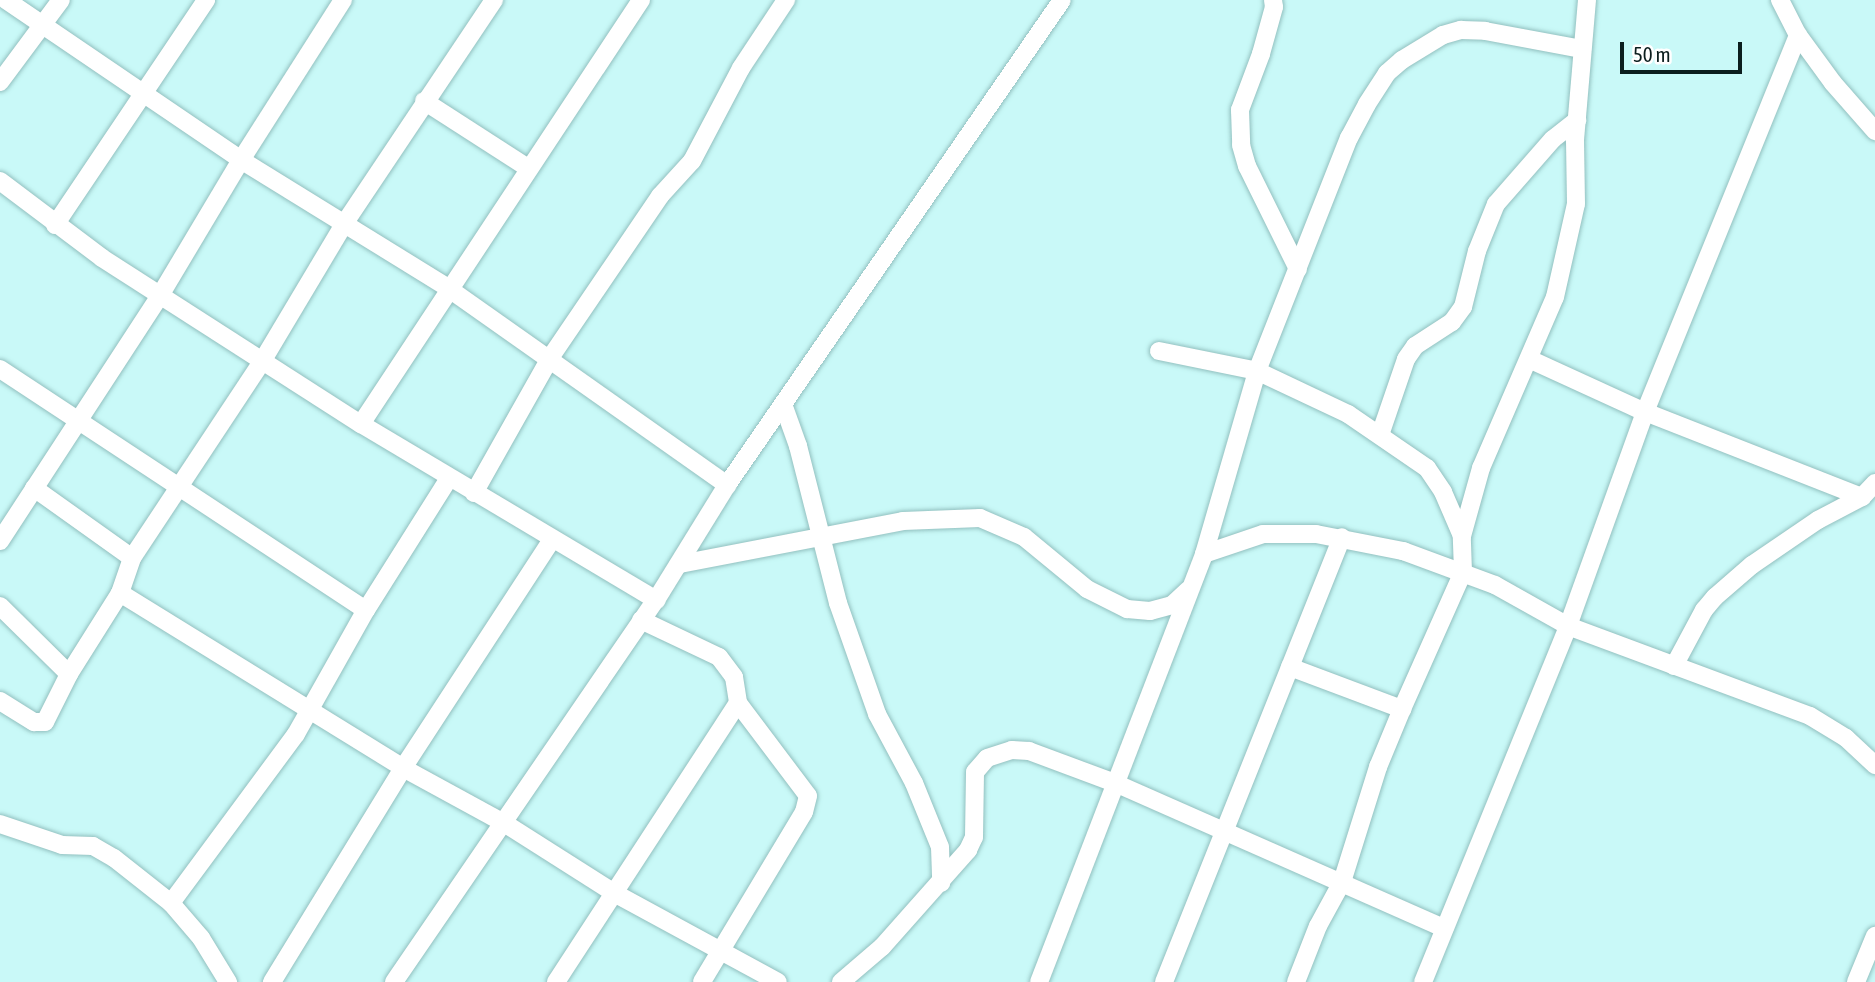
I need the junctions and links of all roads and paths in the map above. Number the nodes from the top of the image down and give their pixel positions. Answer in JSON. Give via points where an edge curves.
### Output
{"nodes":[{"id":1,"x":6,"y":0,"type":"edge"},
{"id":2,"x":61,"y":0,"type":"edge"},
{"id":3,"x":206,"y":0,"type":"edge"},
{"id":4,"x":343,"y":0,"type":"edge"},
{"id":5,"x":494,"y":0,"type":"edge"},
{"id":6,"x":640,"y":0,"type":"edge"},
{"id":7,"x":786,"y":0,"type":"edge"},
{"id":8,"x":1062,"y":0,"type":"edge"},
{"id":9,"x":1273,"y":0,"type":"edge"},
{"id":10,"x":1587,"y":0,"type":"edge"},
{"id":11,"x":1780,"y":0,"type":"edge"},
{"id":12,"x":44,"y":25,"type":"junction"},
{"id":13,"x":1798,"y":35,"type":"junction"},
{"id":14,"x":1582,"y":49,"type":"junction"},
{"id":15,"x":0,"y":82,"type":"edge"},
{"id":16,"x":144,"y":95,"type":"junction"},
{"id":17,"x":425,"y":101,"type":"junction"},
{"id":18,"x":1577,"y":120,"type":"junction"},
{"id":19,"x":1875,"y":131,"type":"edge"},
{"id":20,"x":241,"y":160,"type":"junction"},
{"id":21,"x":528,"y":168,"type":"junction"},
{"id":22,"x":0,"y":181,"type":"edge"},
{"id":23,"x":344,"y":224,"type":"junction"},
{"id":24,"x":55,"y":225,"type":"junction"},
{"id":25,"x":1298,"y":269,"type":"junction"},
{"id":26,"x":448,"y":288,"type":"junction"},
{"id":27,"x":160,"y":294,"type":"junction"},
{"id":28,"x":1159,"y":351,"type":"dead end"},
{"id":29,"x":550,"y":358,"type":"junction"},
{"id":30,"x":1529,"y":359,"type":"junction"},
{"id":31,"x":263,"y":360,"type":"junction"},
{"id":32,"x":0,"y":369,"type":"edge"},
{"id":33,"x":1257,"y":371,"type":"junction"},
{"id":34,"x":783,"y":404,"type":"junction"},
{"id":35,"x":1645,"y":412,"type":"junction"},
{"id":36,"x":79,"y":419,"type":"junction"},
{"id":37,"x":361,"y":424,"type":"junction"},
{"id":38,"x":1380,"y":435,"type":"junction"},
{"id":39,"x":450,"y":478,"type":"junction"},
{"id":40,"x":1875,"y":483,"type":"edge"},
{"id":41,"x":727,"y":485,"type":"junction"},
{"id":42,"x":34,"y":488,"type":"junction"},
{"id":43,"x":179,"y":488,"type":"junction"},
{"id":44,"x":474,"y":494,"type":"junction"},
{"id":45,"x":1862,"y":497,"type":"junction"},
{"id":46,"x":822,"y":536,"type":"junction"},
{"id":47,"x":1462,"y":536,"type":"junction"},
{"id":48,"x":1342,"y":537,"type":"junction"},
{"id":49,"x":552,"y":540,"type":"junction"},
{"id":50,"x":0,"y":541,"type":"edge"},
{"id":51,"x":1204,"y":554,"type":"junction"},
{"id":52,"x":132,"y":558,"type":"junction"},
{"id":53,"x":680,"y":564,"type":"junction"},
{"id":54,"x":1463,"y":572,"type":"junction"},
{"id":55,"x":1191,"y":587,"type":"junction"},
{"id":56,"x":120,"y":593,"type":"junction"},
{"id":57,"x":656,"y":600,"type":"junction"},
{"id":58,"x":0,"y":606,"type":"edge"},
{"id":59,"x":366,"y":610,"type":"junction"},
{"id":60,"x":641,"y":620,"type":"junction"},
{"id":61,"x":1568,"y":626,"type":"junction"},
{"id":62,"x":1674,"y":666,"type":"junction"},
{"id":63,"x":1290,"y":667,"type":"junction"},
{"id":64,"x":69,"y":674,"type":"junction"},
{"id":65,"x":0,"y":701,"type":"edge"},
{"id":66,"x":738,"y":703,"type":"junction"},
{"id":67,"x":1402,"y":709,"type":"junction"},
{"id":68,"x":310,"y":711,"type":"junction"},
{"id":69,"x":1875,"y":765,"type":"edge"},
{"id":70,"x":403,"y":768,"type":"junction"},
{"id":71,"x":1115,"y":783,"type":"junction"},
{"id":72,"x":504,"y":823,"type":"junction"},
{"id":73,"x":0,"y":824,"type":"edge"},
{"id":74,"x":1226,"y":830,"type":"junction"},
{"id":75,"x":941,"y":883,"type":"junction"},
{"id":76,"x":1342,"y":883,"type":"junction"},
{"id":77,"x":615,"y":894,"type":"junction"},
{"id":78,"x":171,"y":903,"type":"junction"},
{"id":79,"x":1444,"y":928,"type":"junction"},
{"id":80,"x":1875,"y":936,"type":"edge"},
{"id":81,"x":721,"y":953,"type":"junction"},
{"id":82,"x":228,"y":982,"type":"edge"},
{"id":83,"x":272,"y":982,"type":"edge"},
{"id":84,"x":394,"y":982,"type":"edge"},
{"id":85,"x":556,"y":982,"type":"edge"},
{"id":86,"x":702,"y":982,"type":"edge"},
{"id":87,"x":778,"y":982,"type":"edge"},
{"id":88,"x":841,"y":982,"type":"edge"},
{"id":89,"x":1039,"y":982,"type":"edge"},
{"id":90,"x":1164,"y":982,"type":"edge"},
{"id":91,"x":1296,"y":982,"type":"edge"},
{"id":92,"x":1423,"y":982,"type":"edge"},
{"id":93,"x":1856,"y":982,"type":"edge"}],
"edges":[{"from":1,"to":12,"type":"street"},
{"from":2,"to":12,"type":"street"},
{"from":3,"to":16,"type":"street"},
{"from":4,"to":20,"type":"street"},
{"from":5,"to":17,"type":"street"},
{"from":6,"to":21,"type":"street"},
{"from":7,"to":29,"type":"street","via":[[741,68],[692,161],[660,196]]},
{"from":8,"to":34,"type":"street"},
{"from":9,"to":25,"type":"street","via":[[1261,54],[1240,110],[1241,145]]},
{"from":10,"to":14,"type":"street"},
{"from":11,"to":13,"type":"street"},
{"from":12,"to":15,"type":"street"},
{"from":12,"to":16,"type":"street"},
{"from":13,"to":19,"type":"street"},
{"from":13,"to":35,"type":"street"},
{"from":14,"to":18,"type":"street"},
{"from":14,"to":25,"type":"street","via":[[1461,30],[1402,61],[1387,73],[1349,138]]},
{"from":16,"to":20,"type":"street"},
{"from":16,"to":24,"type":"street"},
{"from":17,"to":21,"type":"street"},
{"from":17,"to":23,"type":"street"},
{"from":18,"to":30,"type":"street","via":[[1572,230],[1555,297]]},
{"from":18,"to":38,"type":"street","via":[[1553,139],[1496,204],[1477,251],[1463,307],[1452,323],[1415,346],[1406,359]]},
{"from":20,"to":23,"type":"street"},
{"from":20,"to":27,"type":"street"},
{"from":21,"to":26,"type":"street"},
{"from":22,"to":24,"type":"street"},
{"from":23,"to":26,"type":"street"},
{"from":23,"to":31,"type":"street"},
{"from":24,"to":27,"type":"street"},
{"from":25,"to":33,"type":"street"},
{"from":26,"to":29,"type":"street"},
{"from":26,"to":37,"type":"street"},
{"from":27,"to":31,"type":"street"},
{"from":27,"to":36,"type":"street"},
{"from":28,"to":33,"type":"street"},
{"from":29,"to":41,"type":"street"},
{"from":29,"to":44,"type":"street"},
{"from":30,"to":35,"type":"street"},
{"from":30,"to":47,"type":"street","via":[[1481,468]]},
{"from":31,"to":37,"type":"street"},
{"from":31,"to":43,"type":"street"},
{"from":32,"to":36,"type":"street"},
{"from":33,"to":38,"type":"street","via":[[1306,392]]},
{"from":33,"to":51,"type":"street"},
{"from":34,"to":41,"type":"street"},
{"from":34,"to":46,"type":"street"},
{"from":35,"to":45,"type":"street"},
{"from":35,"to":61,"type":"street"},
{"from":36,"to":42,"type":"street"},
{"from":36,"to":43,"type":"street"},
{"from":37,"to":39,"type":"street"},
{"from":38,"to":47,"type":"street","via":[[1427,468]]},
{"from":39,"to":44,"type":"street"},
{"from":39,"to":59,"type":"street"},
{"from":40,"to":45,"type":"street"},
{"from":41,"to":53,"type":"street"},
{"from":42,"to":50,"type":"street"},
{"from":42,"to":52,"type":"street"},
{"from":43,"to":52,"type":"street"},
{"from":43,"to":59,"type":"street"},
{"from":44,"to":49,"type":"street"},
{"from":45,"to":62,"type":"street","via":[[1763,557],[1715,597]]},
{"from":46,"to":53,"type":"street"},
{"from":46,"to":55,"type":"street","via":[[903,521],[980,519],[1024,537],[1087,589],[1127,609],[1150,611],[1172,605]]},
{"from":46,"to":75,"type":"street","via":[[838,603],[877,714],[914,783],[940,847]]},
{"from":47,"to":54,"type":"street"},
{"from":48,"to":51,"type":"street","via":[[1263,534]]},
{"from":48,"to":54,"type":"street","via":[[1403,551]]},
{"from":48,"to":63,"type":"street"},
{"from":49,"to":57,"type":"street"},
{"from":49,"to":70,"type":"street"},
{"from":51,"to":55,"type":"street"},
{"from":52,"to":56,"type":"street"},
{"from":53,"to":57,"type":"street"},
{"from":54,"to":61,"type":"street","via":[[1529,601]]},
{"from":54,"to":67,"type":"street"},
{"from":55,"to":71,"type":"street"},
{"from":56,"to":64,"type":"street"},
{"from":56,"to":68,"type":"street"},
{"from":57,"to":60,"type":"street"},
{"from":58,"to":64,"type":"street"},
{"from":59,"to":68,"type":"street"},
{"from":60,"to":66,"type":"street","via":[[719,657],[734,677]]},
{"from":60,"to":72,"type":"street"},
{"from":61,"to":62,"type":"street"},
{"from":61,"to":79,"type":"street"},
{"from":62,"to":69,"type":"street","via":[[1810,716],[1846,738]]},
{"from":63,"to":67,"type":"street"},
{"from":63,"to":74,"type":"street"},
{"from":64,"to":65,"type":"street","via":[[44,722],[34,722]]},
{"from":66,"to":77,"type":"street"},
{"from":66,"to":81,"type":"street","via":[[794,773],[808,796],[808,805]]},
{"from":67,"to":76,"type":"street","via":[[1378,767]]},
{"from":68,"to":70,"type":"street"},
{"from":68,"to":78,"type":"street"},
{"from":70,"to":72,"type":"street"},
{"from":70,"to":83,"type":"street"},
{"from":71,"to":74,"type":"street"},
{"from":71,"to":75,"type":"street","via":[[1029,751],[1012,750],[986,758],[975,772],[974,837]]},
{"from":71,"to":89,"type":"street"},
{"from":72,"to":77,"type":"street"},
{"from":72,"to":84,"type":"street"},
{"from":73,"to":78,"type":"street","via":[[62,845],[93,846]]},
{"from":74,"to":76,"type":"street"},
{"from":74,"to":90,"type":"street"},
{"from":75,"to":88,"type":"street","via":[[882,947]]},
{"from":76,"to":79,"type":"street"},
{"from":76,"to":91,"type":"street","via":[[1318,926]]},
{"from":77,"to":81,"type":"street"},
{"from":77,"to":85,"type":"street"},
{"from":78,"to":82,"type":"street","via":[[201,938]]},
{"from":79,"to":92,"type":"street"},
{"from":80,"to":93,"type":"street"},
{"from":81,"to":86,"type":"street"},
{"from":81,"to":87,"type":"street"}]}
